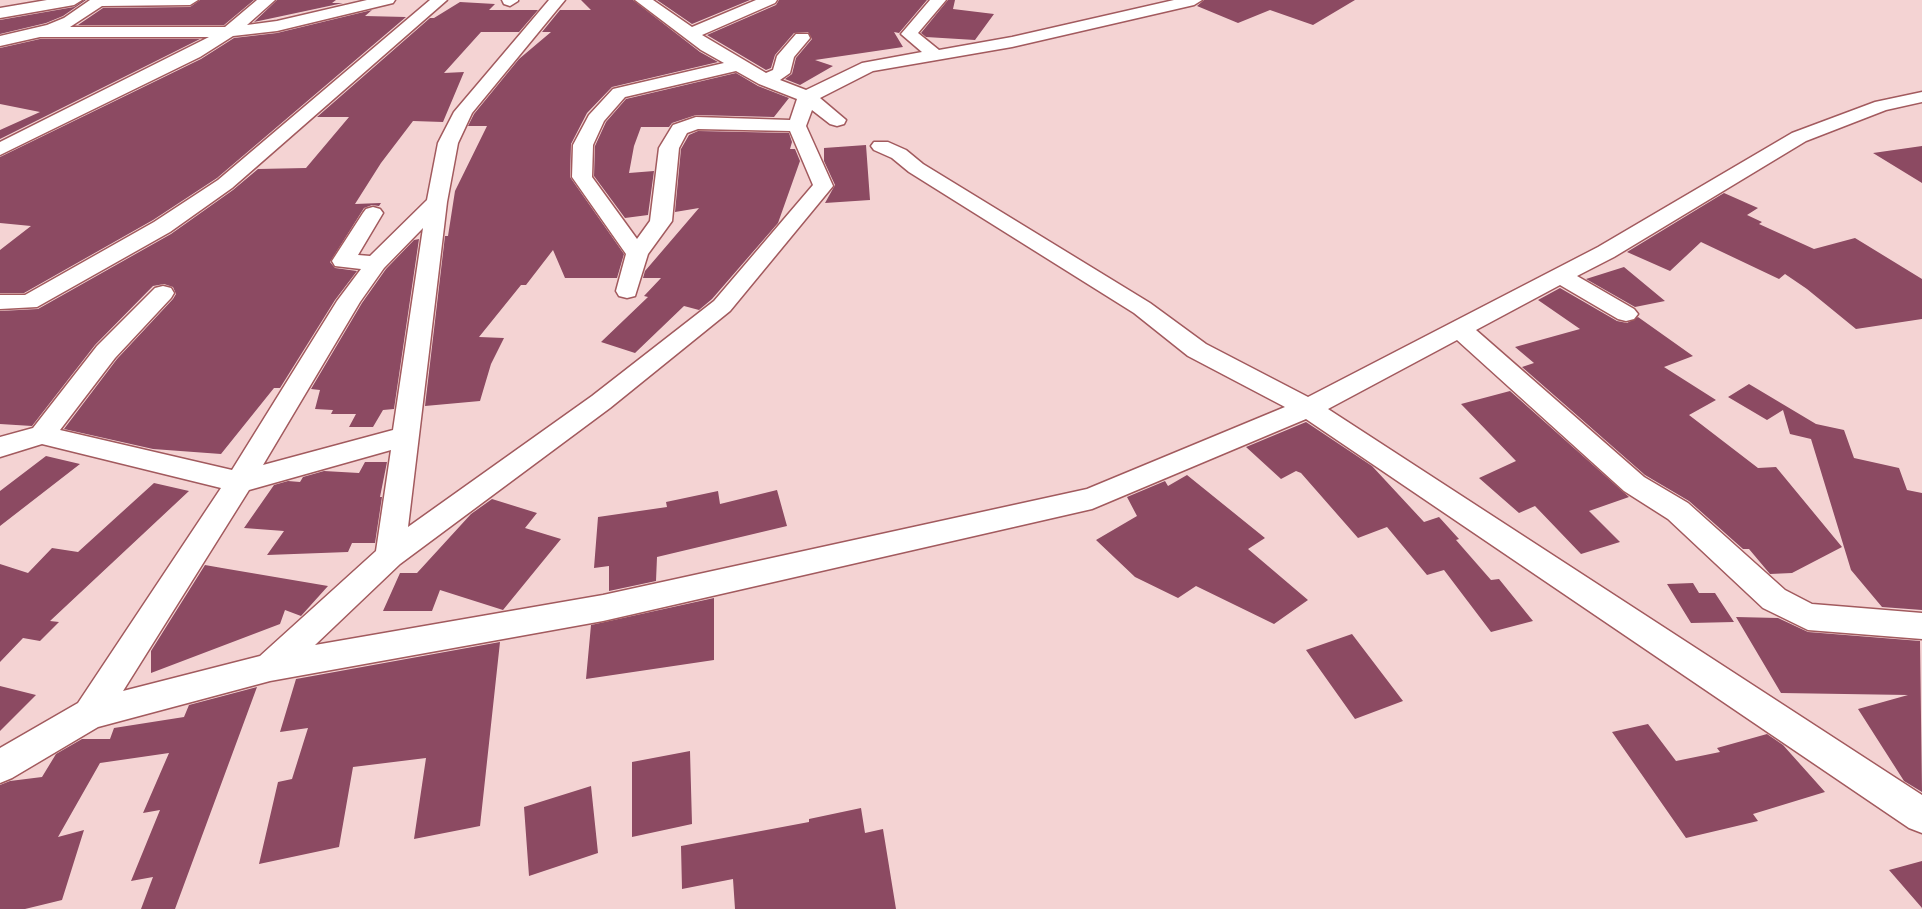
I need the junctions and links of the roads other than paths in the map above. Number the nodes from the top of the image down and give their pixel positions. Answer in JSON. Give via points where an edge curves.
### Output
{"nodes":[{"id":1,"x":74,"y":0,"type":"edge"},
{"id":2,"x":190,"y":0,"type":"edge"},
{"id":3,"x":267,"y":0,"type":"edge"},
{"id":4,"x":387,"y":0,"type":"edge"},
{"id":5,"x":439,"y":0,"type":"edge"},
{"id":6,"x":643,"y":0,"type":"edge"},
{"id":7,"x":769,"y":0,"type":"edge"},
{"id":8,"x":938,"y":0,"type":"edge"},
{"id":9,"x":1194,"y":0,"type":"edge"},
{"id":10,"x":100,"y":1,"type":"edge"},
{"id":11,"x":559,"y":1,"type":"edge"},
{"id":12,"x":0,"y":13,"type":"edge"},
{"id":13,"x":40,"y":32,"type":"junction"},
{"id":14,"x":229,"y":32,"type":"junction"},
{"id":15,"x":692,"y":33,"type":"junction"},
{"id":16,"x":802,"y":38,"type":"dead end"},
{"id":17,"x":0,"y":41,"type":"edge"},
{"id":18,"x":937,"y":56,"type":"junction"},
{"id":19,"x":738,"y":65,"type":"junction"},
{"id":20,"x":765,"y":80,"type":"junction"},
{"id":21,"x":807,"y":97,"type":"junction"},
{"id":22,"x":1922,"y":97,"type":"edge"},
{"id":23,"x":837,"y":120,"type":"dead end"},
{"id":24,"x":797,"y":126,"type":"junction"},
{"id":25,"x":881,"y":147,"type":"dead end"},
{"id":26,"x":0,"y":149,"type":"edge"},
{"id":27,"x":437,"y":202,"type":"junction"},
{"id":28,"x":374,"y":213,"type":"dead end"},
{"id":29,"x":637,"y":254,"type":"junction"},
{"id":30,"x":376,"y":263,"type":"junction"},
{"id":31,"x":1561,"y":276,"type":"junction"},
{"id":32,"x":627,"y":291,"type":"dead end"},
{"id":33,"x":164,"y":293,"type":"dead end"},
{"id":34,"x":0,"y":302,"type":"edge"},
{"id":35,"x":1626,"y":314,"type":"dead end"},
{"id":36,"x":1460,"y":328,"type":"junction"},
{"id":37,"x":1308,"y":408,"type":"junction"},
{"id":38,"x":42,"y":435,"type":"junction"},
{"id":39,"x":407,"y":436,"type":"junction"},
{"id":40,"x":0,"y":447,"type":"edge"},
{"id":41,"x":239,"y":482,"type":"junction"},
{"id":42,"x":390,"y":556,"type":"junction"},
{"id":43,"x":1922,"y":626,"type":"edge"},
{"id":44,"x":270,"y":667,"type":"junction"},
{"id":45,"x":90,"y":714,"type":"junction"},
{"id":46,"x":0,"y":767,"type":"edge"},
{"id":47,"x":1922,"y":816,"type":"edge"}],
"edges":[{"from":1,"to":12,"type":"street"},
{"from":2,"to":10,"type":"street"},
{"from":3,"to":14,"type":"street"},
{"from":4,"to":14,"type":"street","via":[[277,26]]},
{"from":5,"to":34,"type":"street","via":[[225,184],[162,227],[29,302]]},
{"from":6,"to":15,"type":"street"},
{"from":7,"to":15,"type":"street"},
{"from":8,"to":18,"type":"street","via":[[909,34]]},
{"from":9,"to":18,"type":"street"},
{"from":10,"to":13,"type":"street","via":[[70,21]]},
{"from":11,"to":27,"type":"street","via":[[463,112],[448,143]]},
{"from":13,"to":14,"type":"street"},
{"from":13,"to":17,"type":"street"},
{"from":14,"to":26,"type":"street"},
{"from":15,"to":19,"type":"street"},
{"from":16,"to":20,"type":"street","via":[[786,56],[781,73]]},
{"from":18,"to":21,"type":"street","via":[[868,68]]},
{"from":19,"to":20,"type":"street"},
{"from":19,"to":29,"type":"street","via":[[619,93],[596,119],[583,145],[582,177]]},
{"from":20,"to":21,"type":"street"},
{"from":21,"to":23,"type":"street"},
{"from":21,"to":24,"type":"street"},
{"from":22,"to":31,"type":"street","via":[[1881,106],[1799,137]]},
{"from":24,"to":29,"type":"street","via":[[696,123],[680,129],[669,148],[661,221]]},
{"from":24,"to":42,"type":"street","via":[[823,186],[722,306],[600,402]]},
{"from":25,"to":37,"type":"street","via":[[899,154],[1104,284],[1197,350]]},
{"from":27,"to":30,"type":"street"},
{"from":27,"to":39,"type":"street"},
{"from":28,"to":30,"type":"street","via":[[343,261]]},
{"from":29,"to":32,"type":"street"},
{"from":30,"to":41,"type":"street"},
{"from":31,"to":35,"type":"street"},
{"from":31,"to":36,"type":"street"},
{"from":33,"to":38,"type":"street","via":[[106,352]]},
{"from":36,"to":37,"type":"street"},
{"from":36,"to":43,"type":"street","via":[[1634,484],[1678,511],[1774,599],[1808,617]]},
{"from":37,"to":44,"type":"street","via":[[1092,498],[603,608]]},
{"from":37,"to":47,"type":"street"},
{"from":38,"to":40,"type":"street"},
{"from":38,"to":41,"type":"street"},
{"from":39,"to":41,"type":"street"},
{"from":39,"to":42,"type":"street"},
{"from":41,"to":45,"type":"street"},
{"from":42,"to":44,"type":"street"},
{"from":44,"to":45,"type":"street"},
{"from":45,"to":46,"type":"street"}]}
